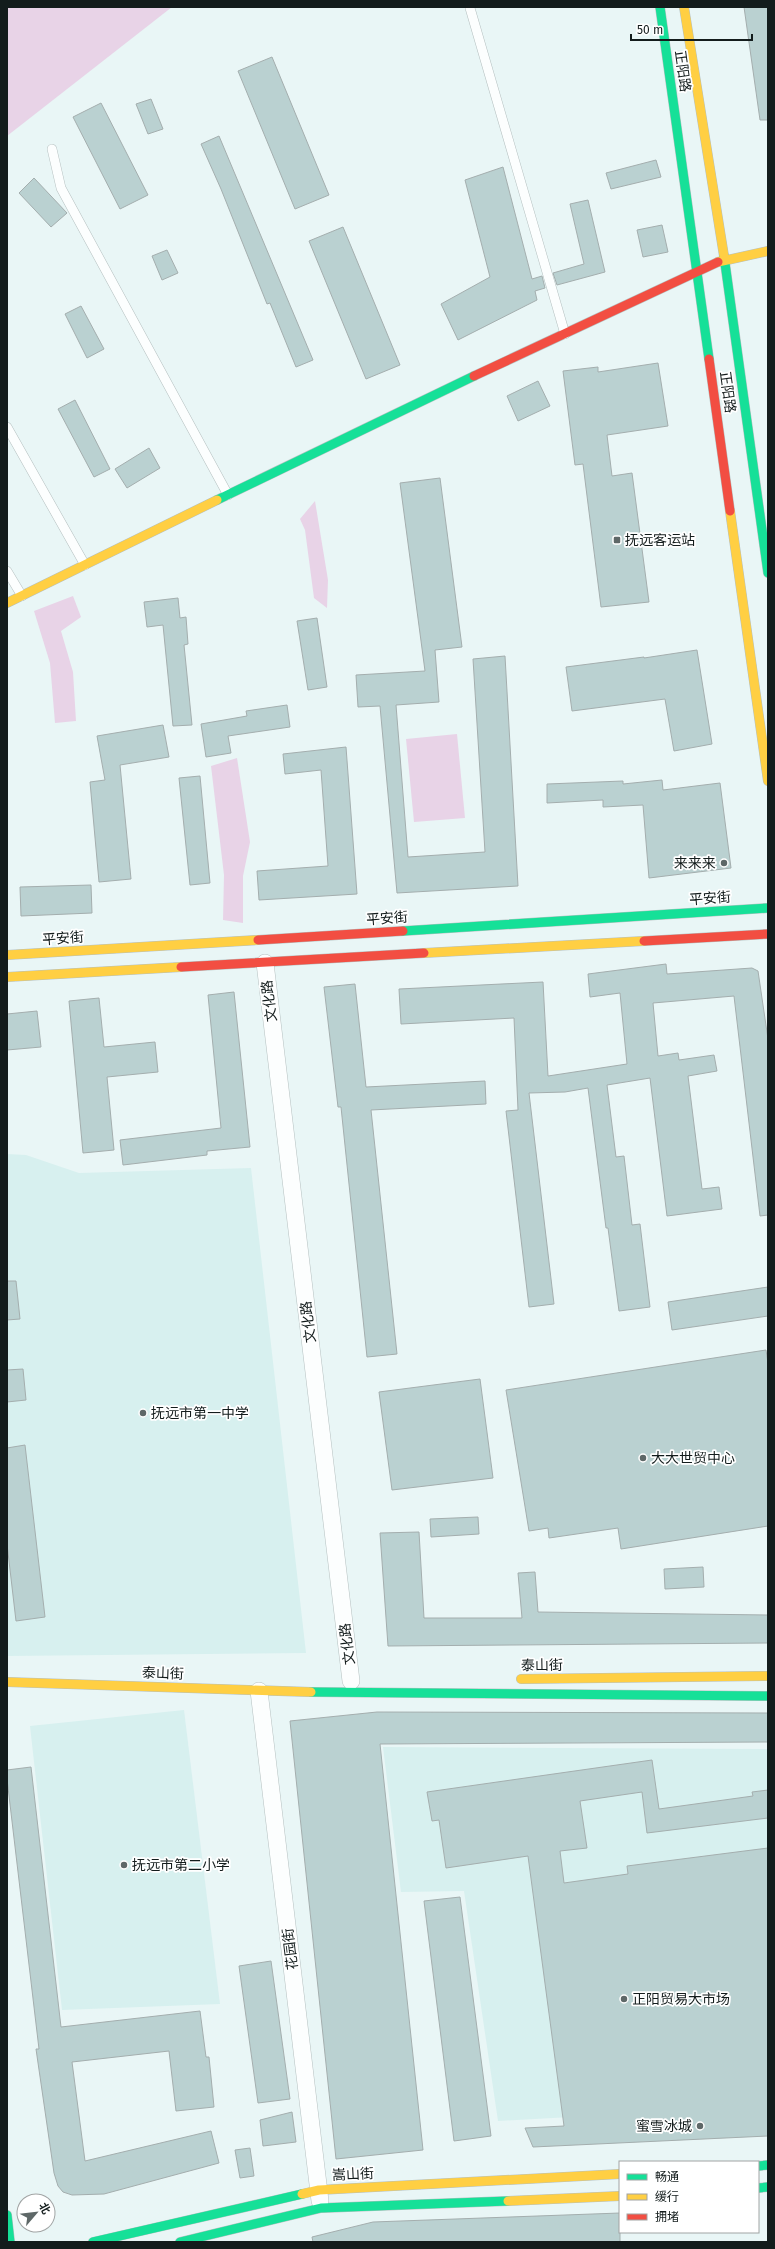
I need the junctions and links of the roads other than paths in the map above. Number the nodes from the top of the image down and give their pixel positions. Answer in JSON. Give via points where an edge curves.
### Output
{"nodes":[{"id":1,"x":660,"y":7,"type":"edge"},
{"id":2,"x":684,"y":7,"type":"edge"},
{"id":3,"x":470,"y":8,"type":"edge"},
{"id":4,"x":52,"y":148,"type":"dead end"},
{"id":5,"x":768,"y":251,"type":"edge"},
{"id":6,"x":724,"y":259,"type":"junction"},
{"id":7,"x":697,"y":271,"type":"junction"},
{"id":8,"x":565,"y":334,"type":"junction"},
{"id":9,"x":7,"y":427,"type":"edge"},
{"id":10,"x":228,"y":495,"type":"junction"},
{"id":11,"x":85,"y":565,"type":"junction"},
{"id":12,"x":7,"y":571,"type":"edge"},
{"id":13,"x":768,"y":573,"type":"edge"},
{"id":14,"x":22,"y":596,"type":"junction"},
{"id":15,"x":7,"y":603,"type":"edge"},
{"id":16,"x":768,"y":781,"type":"edge"},
{"id":17,"x":768,"y":908,"type":"edge"},
{"id":18,"x":768,"y":934,"type":"edge"},
{"id":19,"x":7,"y":955,"type":"edge"},
{"id":20,"x":265,"y":964,"type":"junction"},
{"id":21,"x":7,"y":977,"type":"edge"},
{"id":22,"x":768,"y":1676,"type":"edge"},
{"id":23,"x":508,"y":1679,"type":"dead end"},
{"id":24,"x":355,"y":1681,"type":"joint"},
{"id":25,"x":7,"y":1682,"type":"edge"},
{"id":26,"x":259,"y":1691,"type":"junction"},
{"id":27,"x":317,"y":1692,"type":"junction"},
{"id":28,"x":768,"y":1696,"type":"edge"},
{"id":29,"x":619,"y":2174,"type":"edge"},
{"id":30,"x":319,"y":2190,"type":"junction"},
{"id":31,"x":619,"y":2196,"type":"edge"},
{"id":32,"x":321,"y":2208,"type":"junction"},
{"id":33,"x":7,"y":2215,"type":"edge"},
{"id":34,"x":10,"y":2242,"type":"edge"},
{"id":35,"x":93,"y":2242,"type":"edge"},
{"id":36,"x":180,"y":2242,"type":"edge"}],
"edges":[{"from":1,"to":7,"type":"main road","name":"正阳路"},
{"from":2,"to":6,"type":"main road","name":"正阳路"},
{"from":3,"to":8,"type":"lane"},
{"from":4,"to":10,"type":"lane","via":[[62,188]]},
{"from":5,"to":6,"type":"main road"},
{"from":6,"to":7,"type":"main road"},
{"from":6,"to":13,"type":"main road","name":"正阳路"},
{"from":7,"to":8,"type":"main road"},
{"from":7,"to":16,"type":"main road","name":"正阳路"},
{"from":8,"to":10,"type":"main road"},
{"from":9,"to":11,"type":"lane"},
{"from":10,"to":11,"type":"main road"},
{"from":11,"to":14,"type":"main road"},
{"from":12,"to":14,"type":"lane"},
{"from":14,"to":15,"type":"main road"},
{"from":17,"to":19,"type":"main road","name":"平安街"},
{"from":18,"to":20,"type":"main road"},
{"from":20,"to":21,"type":"main road"},
{"from":20,"to":24,"type":"street","name":"文化路"},
{"from":22,"to":23,"type":"main road","name":"泰山街"},
{"from":24,"to":27,"type":"main road","name":"泰山街"},
{"from":25,"to":26,"type":"main road","name":"泰山街"},
{"from":26,"to":27,"type":"main road","name":"泰山街"},
{"from":26,"to":30,"type":"street","name":"花园街"},
{"from":27,"to":28,"type":"main road","name":"泰山街"},
{"from":29,"to":30,"type":"main road","name":"嵩山街"},
{"from":30,"to":32,"type":"street","name":"花园街"},
{"from":30,"to":35,"type":"main road","name":"嵩山街"},
{"from":31,"to":32,"type":"main road"},
{"from":32,"to":36,"type":"main road"},
{"from":33,"to":34,"type":"main road"}]}
